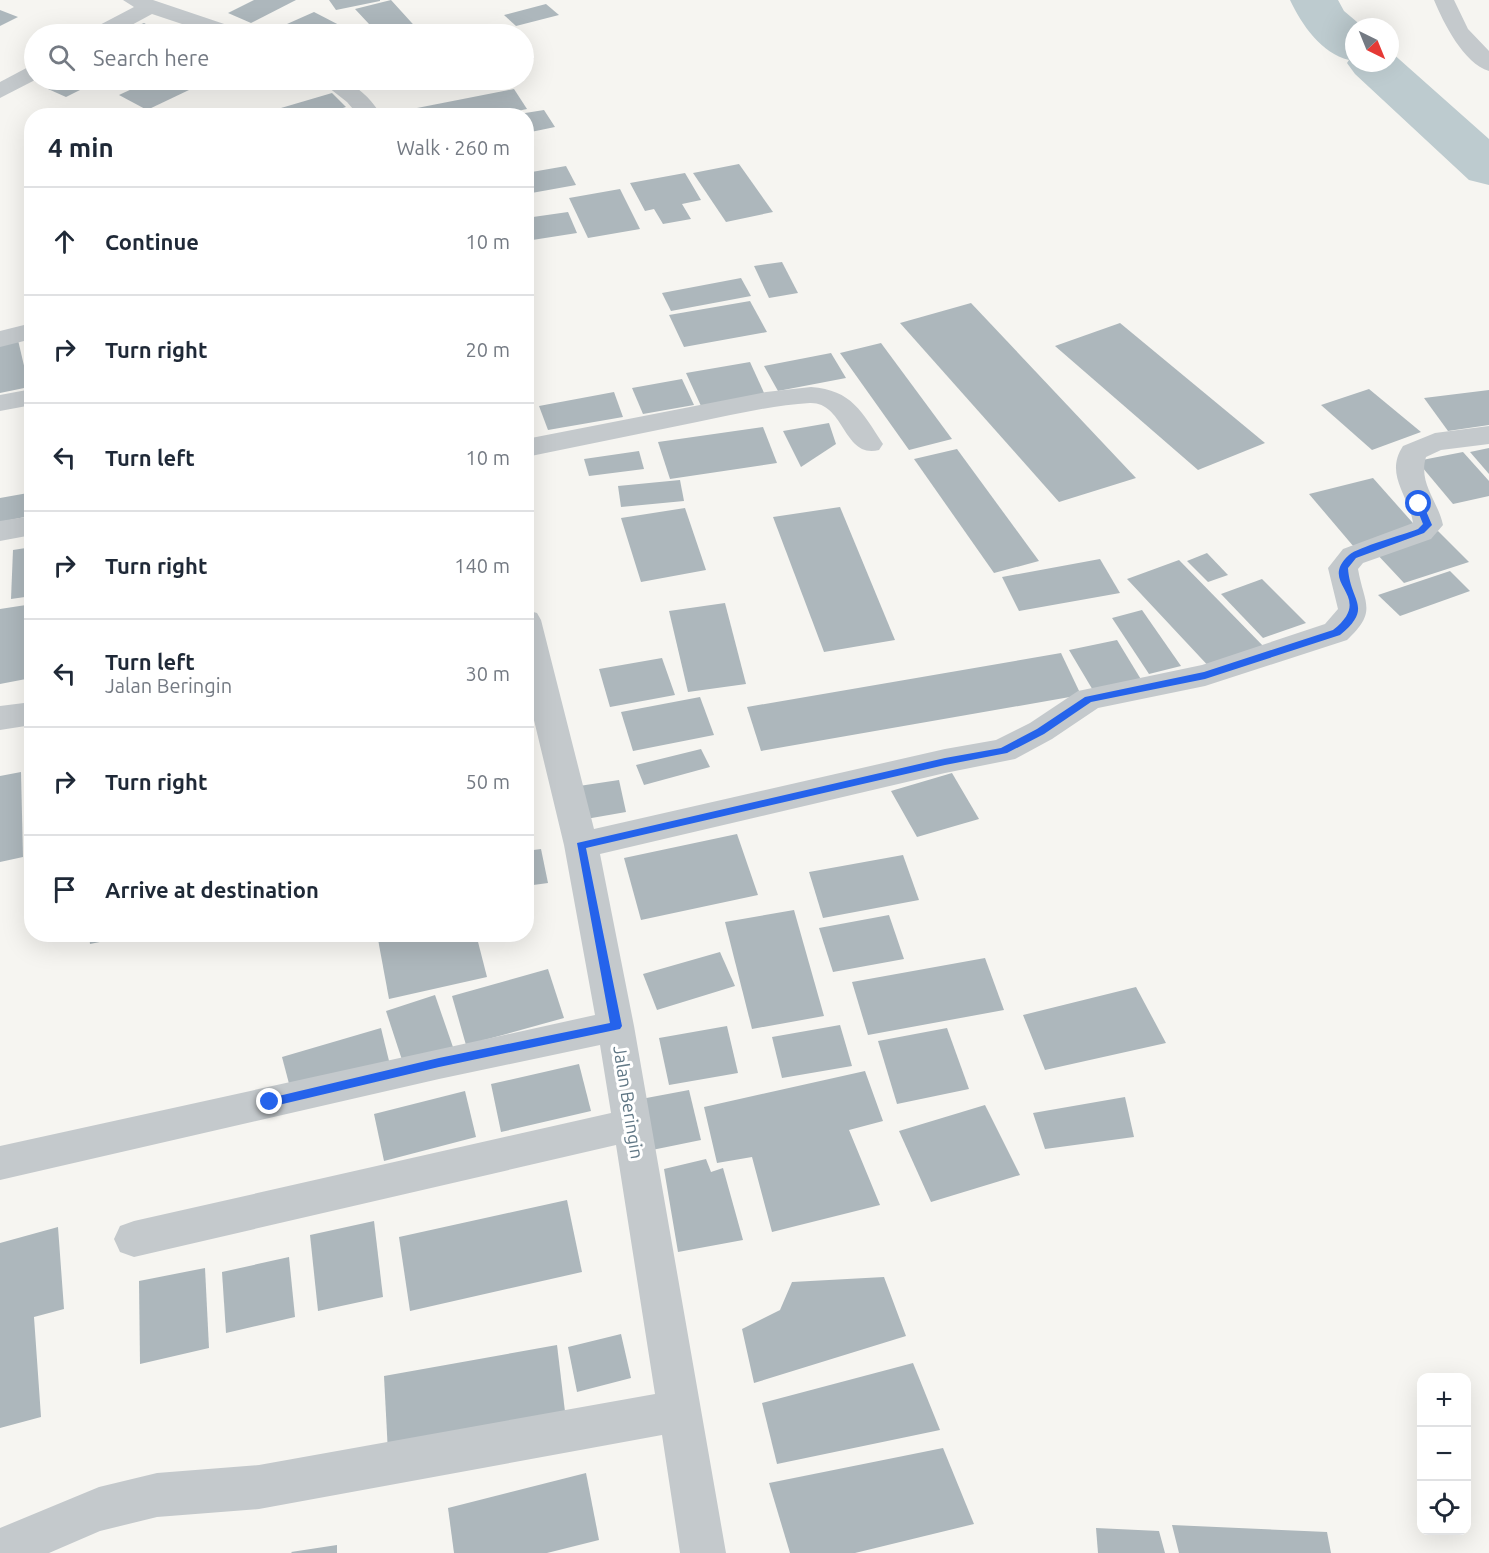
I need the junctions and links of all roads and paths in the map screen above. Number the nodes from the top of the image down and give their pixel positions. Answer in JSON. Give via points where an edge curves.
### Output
{"nodes":[{"id":1,"x":1444,"y":0,"type":"edge"},
{"id":2,"x":142,"y":3,"type":"edge"},
{"id":3,"x":114,"y":24,"type":"edge"},
{"id":4,"x":202,"y":24,"type":"edge"},
{"id":5,"x":1489,"y":64,"type":"edge"},
{"id":6,"x":24,"y":77,"type":"edge"},
{"id":7,"x":345,"y":90,"type":"edge"},
{"id":8,"x":0,"y":91,"type":"edge"},
{"id":9,"x":364,"y":108,"type":"edge"},
{"id":10,"x":24,"y":333,"type":"edge"},
{"id":11,"x":0,"y":339,"type":"edge"},
{"id":12,"x":24,"y":399,"type":"edge"},
{"id":13,"x":0,"y":404,"type":"edge"},
{"id":14,"x":1489,"y":435,"type":"edge"},
{"id":15,"x":869,"y":444,"type":"dead end"},
{"id":16,"x":534,"y":445,"type":"edge"},
{"id":17,"x":24,"y":526,"type":"edge"},
{"id":18,"x":0,"y":531,"type":"edge"},
{"id":19,"x":534,"y":657,"type":"edge"},
{"id":20,"x":24,"y":714,"type":"edge"},
{"id":21,"x":0,"y":718,"type":"edge"},
{"id":22,"x":580,"y":845,"type":"junction"},
{"id":23,"x":616,"y":1026,"type":"junction"},
{"id":24,"x":632,"y":1125,"type":"junction"},
{"id":25,"x":0,"y":1163,"type":"edge"},
{"id":26,"x":134,"y":1239,"type":"dead end"},
{"id":27,"x":679,"y":1411,"type":"junction"},
{"id":28,"x":0,"y":1551,"type":"edge"},
{"id":29,"x":703,"y":1553,"type":"edge"}],
"edges":[{"from":1,"to":5,"type":"street","via":[[1458,31]]},
{"from":2,"to":3,"type":"street"},
{"from":2,"to":4,"type":"street"},
{"from":6,"to":8,"type":"street"},
{"from":7,"to":9,"type":"street"},
{"from":10,"to":11,"type":"street"},
{"from":12,"to":13,"type":"street"},
{"from":14,"to":22,"type":"street","via":[[1435,442],[1413,452],[1410,481],[1428,525],[1353,556],[1343,568],[1344,583],[1355,611],[1351,621],[1336,632],[1205,675],[1089,699],[1004,751],[945,761]]},
{"from":15,"to":16,"type":"street","via":[[838,402],[811,395],[766,400]]},
{"from":17,"to":18,"type":"street"},
{"from":19,"to":22,"type":"street","name":"Jalan Beringin"},
{"from":20,"to":21,"type":"street"},
{"from":22,"to":23,"type":"street","name":"Jalan Beringin"},
{"from":23,"to":24,"type":"street","name":"Jalan Beringin"},
{"from":23,"to":25,"type":"street"},
{"from":24,"to":26,"type":"street"},
{"from":24,"to":27,"type":"street","name":"Jalan Beringin"},
{"from":27,"to":28,"type":"street","via":[[259,1487],[157,1495],[99,1509]]},
{"from":27,"to":29,"type":"street","name":"Jalan Beringin"}]}
